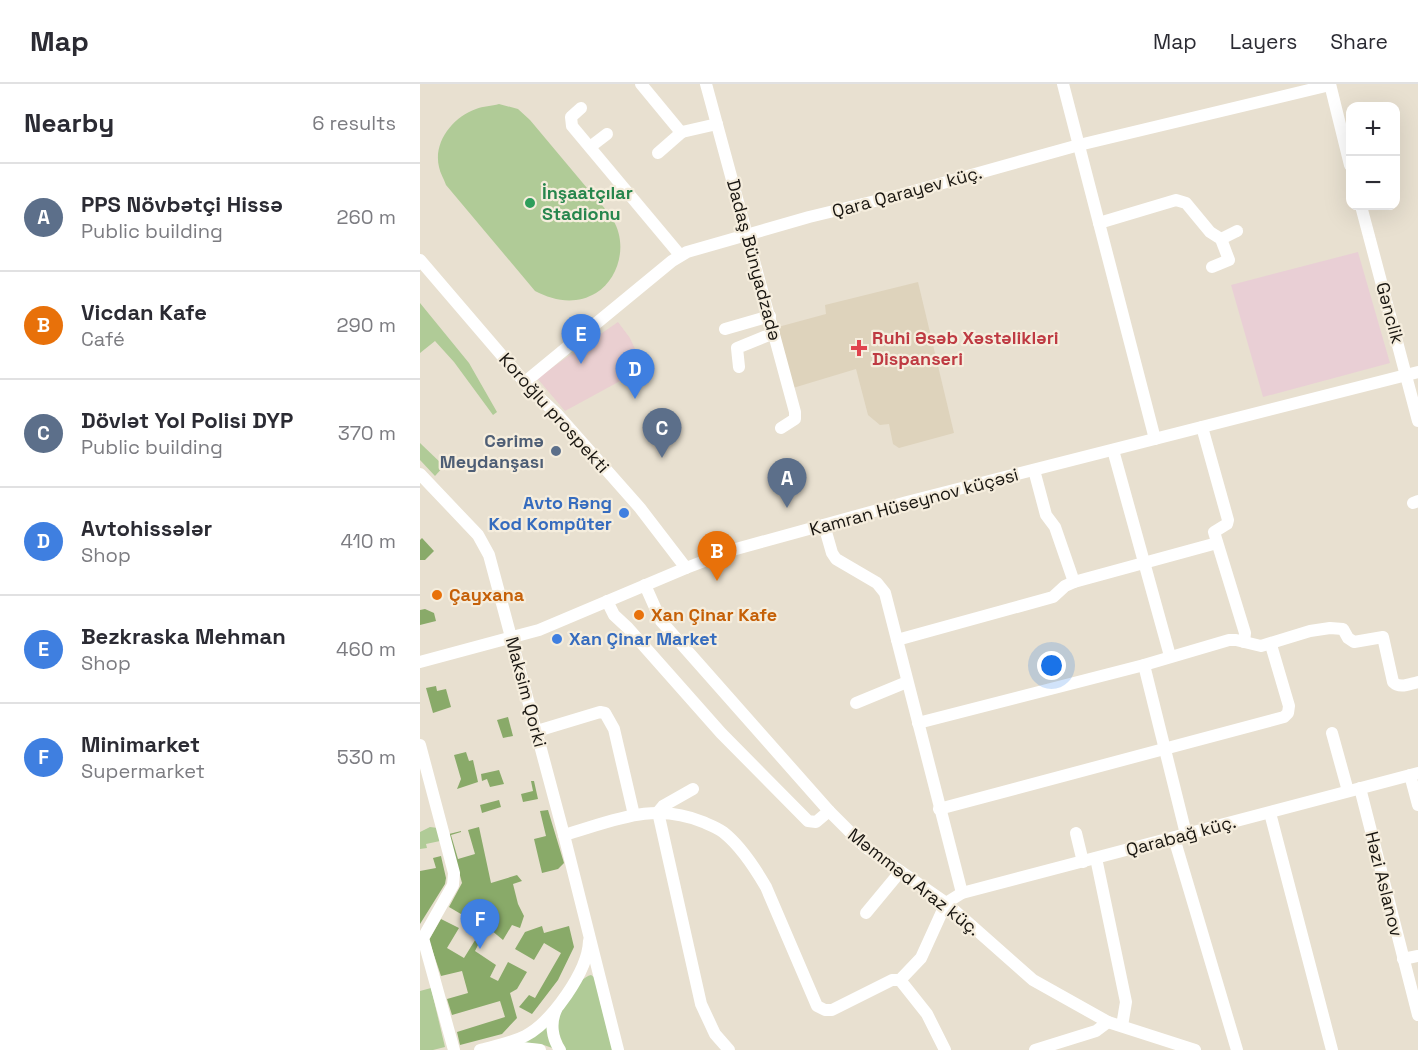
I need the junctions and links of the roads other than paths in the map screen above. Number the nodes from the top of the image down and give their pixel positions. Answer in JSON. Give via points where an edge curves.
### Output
{"nodes":[{"id":1,"x":641,"y":84,"type":"edge"},
{"id":2,"x":706,"y":84,"type":"edge"},
{"id":3,"x":1063,"y":84,"type":"edge"},
{"id":4,"x":1330,"y":85,"type":"edge"},
{"id":5,"x":581,"y":108,"type":"dead end"},
{"id":6,"x":717,"y":124,"type":"junction"},
{"id":7,"x":682,"y":132,"type":"junction"},
{"id":8,"x":608,"y":134,"type":"dead end"},
{"id":9,"x":1079,"y":145,"type":"junction"},
{"id":10,"x":590,"y":147,"type":"junction"},
{"id":11,"x":658,"y":153,"type":"dead end"},
{"id":12,"x":1348,"y":156,"type":"edge"},
{"id":13,"x":1362,"y":210,"type":"edge"},
{"id":14,"x":1100,"y":223,"type":"junction"},
{"id":15,"x":1237,"y":231,"type":"dead end"},
{"id":16,"x":748,"y":234,"type":"junction"},
{"id":17,"x":1221,"y":239,"type":"junction"},
{"id":18,"x":680,"y":255,"type":"junction"},
{"id":19,"x":420,"y":260,"type":"edge"},
{"id":20,"x":1212,"y":267,"type":"dead end"},
{"id":21,"x":770,"y":316,"type":"junction"},
{"id":22,"x":725,"y":330,"type":"dead end"},
{"id":23,"x":774,"y":333,"type":"junction"},
{"id":24,"x":738,"y":367,"type":"dead end"},
{"id":25,"x":1412,"y":374,"type":"edge"},
{"id":26,"x":525,"y":382,"type":"junction"},
{"id":27,"x":1418,"y":421,"type":"edge"},
{"id":28,"x":1202,"y":427,"type":"junction"},
{"id":29,"x":780,"y":428,"type":"dead end"},
{"id":30,"x":1155,"y":439,"type":"junction"},
{"id":31,"x":1113,"y":450,"type":"junction"},
{"id":32,"x":1034,"y":470,"type":"junction"},
{"id":33,"x":420,"y":474,"type":"edge"},
{"id":34,"x":824,"y":525,"type":"junction"},
{"id":35,"x":1217,"y":543,"type":"junction"},
{"id":36,"x":1144,"y":563,"type":"junction"},
{"id":37,"x":686,"y":568,"type":"junction"},
{"id":38,"x":1074,"y":582,"type":"junction"},
{"id":39,"x":645,"y":585,"type":"junction"},
{"id":40,"x":607,"y":601,"type":"junction"},
{"id":41,"x":511,"y":638,"type":"junction"},
{"id":42,"x":897,"y":640,"type":"junction"},
{"id":43,"x":1244,"y":642,"type":"junction"},
{"id":44,"x":1271,"y":645,"type":"junction"},
{"id":45,"x":1170,"y":656,"type":"junction"},
{"id":46,"x":420,"y":662,"type":"edge"},
{"id":47,"x":1144,"y":664,"type":"junction"},
{"id":48,"x":907,"y":682,"type":"junction"},
{"id":49,"x":1418,"y":682,"type":"edge"},
{"id":50,"x":856,"y":703,"type":"dead end"},
{"id":51,"x":918,"y":723,"type":"junction"},
{"id":52,"x":537,"y":731,"type":"junction"},
{"id":53,"x":1332,"y":733,"type":"dead end"},
{"id":54,"x":420,"y":745,"type":"edge"},
{"id":55,"x":1163,"y":750,"type":"junction"},
{"id":56,"x":1414,"y":774,"type":"edge"},
{"id":57,"x":693,"y":789,"type":"dead end"},
{"id":58,"x":1354,"y":790,"type":"junction"},
{"id":59,"x":1418,"y":805,"type":"edge"},
{"id":60,"x":939,"y":809,"type":"junction"},
{"id":61,"x":830,"y":811,"type":"junction"},
{"id":62,"x":658,"y":812,"type":"junction"},
{"id":63,"x":1270,"y":813,"type":"junction"},
{"id":64,"x":634,"y":815,"type":"junction"},
{"id":65,"x":1076,"y":833,"type":"dead end"},
{"id":66,"x":564,"y":835,"type":"junction"},
{"id":67,"x":1180,"y":836,"type":"junction"},
{"id":68,"x":1096,"y":858,"type":"junction"},
{"id":69,"x":1083,"y":862,"type":"junction"},
{"id":70,"x":900,"y":872,"type":"junction"},
{"id":71,"x":962,"y":893,"type":"junction"},
{"id":72,"x":946,"y":903,"type":"junction"},
{"id":73,"x":866,"y":913,"type":"dead end"},
{"id":74,"x":590,"y":933,"type":"junction"},
{"id":75,"x":1418,"y":956,"type":"edge"},
{"id":76,"x":1403,"y":960,"type":"junction"},
{"id":77,"x":576,"y":978,"type":"junction"},
{"id":78,"x":900,"y":980,"type":"junction"},
{"id":79,"x":602,"y":982,"type":"junction"},
{"id":80,"x":561,"y":1001,"type":"junction"},
{"id":81,"x":1418,"y":1015,"type":"edge"},
{"id":82,"x":1108,"y":1022,"type":"junction"},
{"id":83,"x":1122,"y":1026,"type":"junction"},
{"id":84,"x":495,"y":1047,"type":"junction"},
{"id":85,"x":454,"y":1050,"type":"edge"},
{"id":86,"x":480,"y":1050,"type":"edge"},
{"id":87,"x":540,"y":1050,"type":"edge"},
{"id":88,"x":560,"y":1050,"type":"edge"},
{"id":89,"x":618,"y":1050,"type":"edge"},
{"id":90,"x":729,"y":1050,"type":"edge"},
{"id":91,"x":945,"y":1050,"type":"edge"},
{"id":92,"x":1035,"y":1050,"type":"edge"},
{"id":93,"x":1195,"y":1050,"type":"edge"},
{"id":94,"x":1237,"y":1050,"type":"edge"},
{"id":95,"x":1332,"y":1050,"type":"edge"}],
"edges":[{"from":1,"to":7,"type":"street"},
{"from":2,"to":6,"type":"street","name":"Dadaş Bünyadzadə"},
{"from":3,"to":9,"type":"street"},
{"from":4,"to":9,"type":"street","name":"Qara Qarayev küç."},
{"from":4,"to":12,"type":"street"},
{"from":5,"to":10,"type":"street","via":[[570,120]]},
{"from":6,"to":7,"type":"street"},
{"from":6,"to":16,"type":"street","name":"Dadaş Bünyadzadə"},
{"from":7,"to":11,"type":"street"},
{"from":8,"to":10,"type":"street"},
{"from":9,"to":14,"type":"street"},
{"from":9,"to":16,"type":"street","name":"Qara Qarayev küç."},
{"from":10,"to":18,"type":"street"},
{"from":13,"to":25,"type":"street","name":"Gənclik"},
{"from":14,"to":17,"type":"street","via":[[1181,200]]},
{"from":14,"to":30,"type":"street"},
{"from":15,"to":17,"type":"street"},
{"from":16,"to":18,"type":"street","name":"Qara Qarayev küç."},
{"from":16,"to":21,"type":"street","name":"Dadaş Bünyadzadə"},
{"from":17,"to":20,"type":"street","via":[[1228,260]]},
{"from":18,"to":26,"type":"street","name":"Qara Qarayev küç."},
{"from":19,"to":26,"type":"street","name":"Koroğlu prospekti"},
{"from":21,"to":22,"type":"street"},
{"from":21,"to":23,"type":"street","name":"Dadaş Bünyadzadə"},
{"from":23,"to":24,"type":"street","via":[[737,348]]},
{"from":23,"to":29,"type":"street","name":"Dadaş Bünyadzadə","via":[[795,412],[792,422]]},
{"from":25,"to":27,"type":"street","name":"Gənclik"},
{"from":25,"to":28,"type":"street","name":"Kamran Hüseynov küçəsi"},
{"from":26,"to":37,"type":"street","name":"Koroğlu prospekti","via":[[640,508]]},
{"from":28,"to":30,"type":"street","name":"Kamran Hüseynov küçəsi"},
{"from":28,"to":35,"type":"street","via":[[1228,520],[1214,532]]},
{"from":30,"to":31,"type":"street","name":"Kamran Hüseynov küçəsi"},
{"from":31,"to":32,"type":"street","name":"Kamran Hüseynov küçəsi"},
{"from":31,"to":36,"type":"street"},
{"from":32,"to":34,"type":"street","name":"Kamran Hüseynov küçəsi"},
{"from":32,"to":38,"type":"street","via":[[1046,515],[1055,527]]},
{"from":33,"to":41,"type":"street","name":"Maksim Qorki","via":[[484,544]]},
{"from":34,"to":37,"type":"street","name":"Kamran Hüseynov küçəsi","via":[[736,549]]},
{"from":34,"to":42,"type":"street","via":[[836,559],[885,593]]},
{"from":35,"to":36,"type":"street"},
{"from":35,"to":43,"type":"street","via":[[1245,633]]},
{"from":36,"to":38,"type":"street"},
{"from":36,"to":45,"type":"street"},
{"from":37,"to":39,"type":"street","name":"Kamran Hüseynov küçəsi"},
{"from":38,"to":42,"type":"street","via":[[1053,597]]},
{"from":39,"to":40,"type":"street","name":"Kamran Hüseynov küçəsi"},
{"from":39,"to":61,"type":"street","name":"Məmməd Araz küç.","via":[[661,621]]},
{"from":40,"to":41,"type":"street","name":"Kamran Hüseynov küçəsi"},
{"from":40,"to":61,"type":"street","via":[[614,615],[721,733],[808,821],[816,822]]},
{"from":41,"to":46,"type":"street","name":"Kamran Hüseynov küçəsi"},
{"from":41,"to":52,"type":"street","name":"Maksim Qorki"},
{"from":42,"to":48,"type":"street"},
{"from":43,"to":44,"type":"street"},
{"from":43,"to":45,"type":"street","via":[[1228,640]]},
{"from":44,"to":49,"type":"street","via":[[1330,628],[1343,629],[1354,642],[1383,637],[1393,682],[1398,686]]},
{"from":44,"to":55,"type":"street","via":[[1289,706],[1284,717]]},
{"from":45,"to":47,"type":"street"},
{"from":47,"to":51,"type":"street"},
{"from":47,"to":55,"type":"street"},
{"from":48,"to":50,"type":"street"},
{"from":48,"to":51,"type":"street"},
{"from":51,"to":60,"type":"street"},
{"from":52,"to":64,"type":"street","via":[[605,713],[614,729]]},
{"from":52,"to":66,"type":"street","name":"Maksim Qorki"},
{"from":53,"to":58,"type":"street","name":"Həzi Aslanov"},
{"from":54,"to":85,"type":"street","via":[[454,873],[453,885],[423,938]]},
{"from":55,"to":60,"type":"street"},
{"from":55,"to":67,"type":"street"},
{"from":56,"to":58,"type":"street","name":"Qarabağ küç."},
{"from":56,"to":59,"type":"street"},
{"from":57,"to":62,"type":"street"},
{"from":58,"to":63,"type":"street","name":"Qarabağ küç."},
{"from":58,"to":76,"type":"street","name":"Həzi Aslanov"},
{"from":60,"to":71,"type":"street"},
{"from":61,"to":70,"type":"street","name":"Məmməd Araz küç.","via":[[864,846]]},
{"from":62,"to":64,"type":"street"},
{"from":62,"to":78,"type":"street","via":[[690,817],[722,831],[756,871],[777,907],[817,1006],[832,1010],[892,980]]},
{"from":62,"to":90,"type":"street","via":[[701,1004],[715,1034]]},
{"from":63,"to":67,"type":"street","name":"Qarabağ küç."},
{"from":63,"to":95,"type":"street"},
{"from":64,"to":66,"type":"street"},
{"from":65,"to":69,"type":"street"},
{"from":66,"to":74,"type":"street","name":"Maksim Qorki"},
{"from":67,"to":68,"type":"street","name":"Qarabağ küç."},
{"from":67,"to":94,"type":"street"},
{"from":68,"to":69,"type":"street","name":"Qarabağ küç."},
{"from":68,"to":83,"type":"street","via":[[1126,1002]]},
{"from":69,"to":71,"type":"street","name":"Qarabağ küç."},
{"from":70,"to":72,"type":"street","name":"Məmməd Araz küç."},
{"from":70,"to":73,"type":"street"},
{"from":71,"to":72,"type":"street","name":"Qarabağ küç."},
{"from":72,"to":78,"type":"street","via":[[921,958]]},
{"from":72,"to":82,"type":"street","name":"Məmməd Araz küç.","via":[[1033,980]]},
{"from":74,"to":77,"type":"street","via":[[588,954]]},
{"from":74,"to":79,"type":"street","name":"Maksim Qorki"},
{"from":75,"to":76,"type":"street"},
{"from":76,"to":81,"type":"street","name":"Həzi Aslanov"},
{"from":77,"to":79,"type":"street","via":[[591,968]]},
{"from":77,"to":80,"type":"street"},
{"from":78,"to":91,"type":"street","via":[[927,1014]]},
{"from":79,"to":89,"type":"street","name":"Maksim Qorki"},
{"from":80,"to":84,"type":"street","via":[[535,1029]]},
{"from":80,"to":88,"type":"street","via":[[551,1022]]},
{"from":82,"to":83,"type":"street","name":"Məmməd Araz küç."},
{"from":82,"to":92,"type":"street","via":[[1096,1031]]},
{"from":83,"to":93,"type":"street","name":"Məmməd Araz küç."},
{"from":84,"to":86,"type":"street"},
{"from":84,"to":87,"type":"street"}]}
